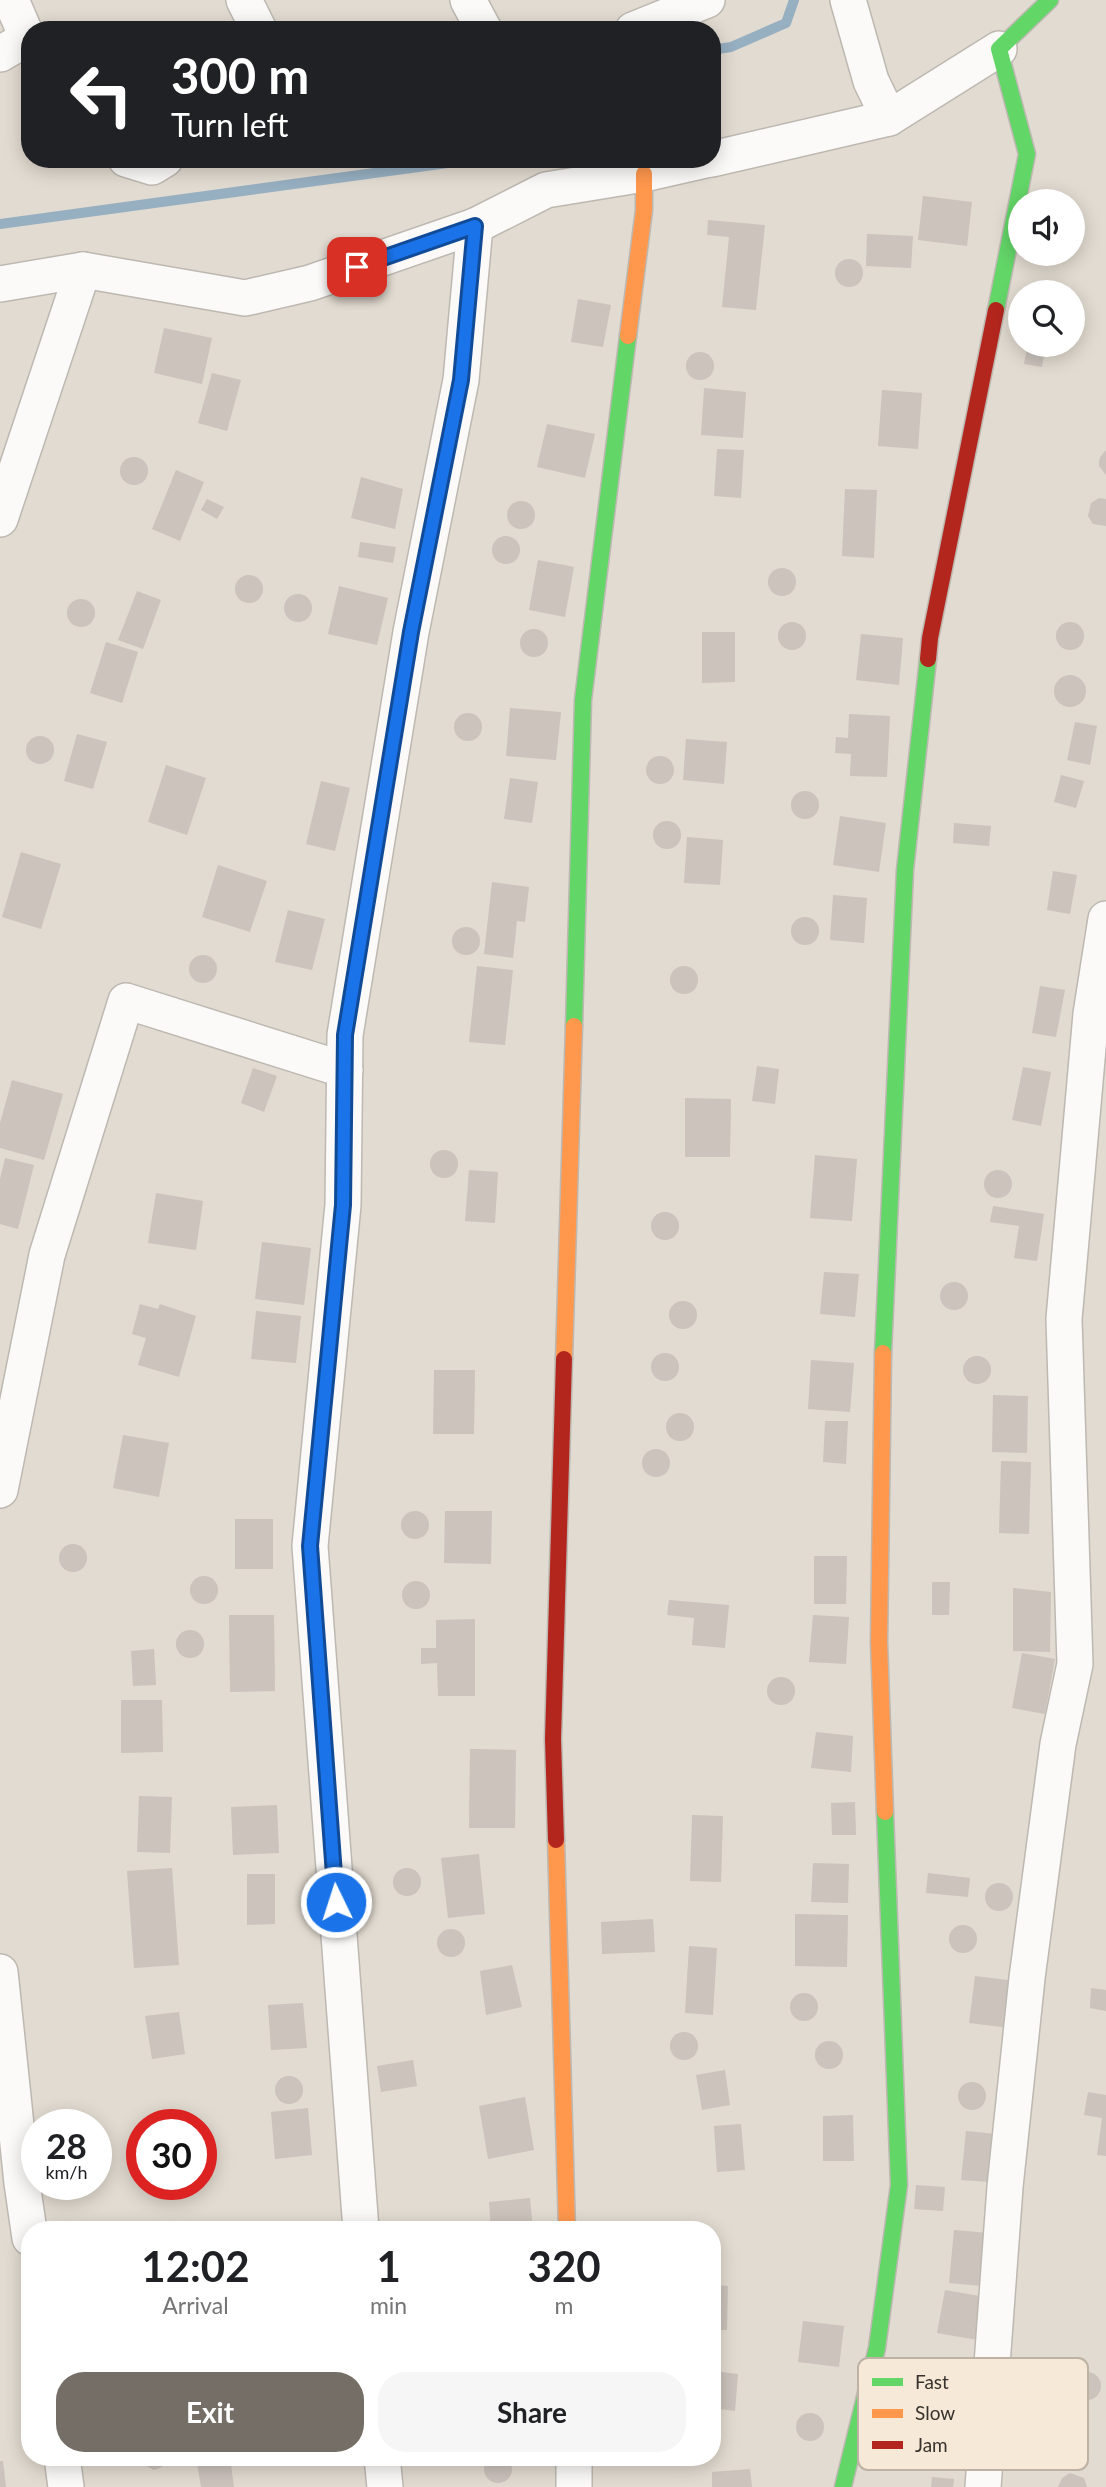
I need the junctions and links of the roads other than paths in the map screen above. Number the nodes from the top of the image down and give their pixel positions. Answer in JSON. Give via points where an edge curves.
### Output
{"nodes":[{"id":1,"x":12,"y":0,"type":"edge"},
{"id":2,"x":244,"y":0,"type":"edge"},
{"id":3,"x":468,"y":0,"type":"edge"},
{"id":4,"x":707,"y":0,"type":"edge"},
{"id":5,"x":848,"y":0,"type":"edge"},
{"id":6,"x":1050,"y":0,"type":"edge"},
{"id":7,"x":636,"y":19,"type":"edge"},
{"id":8,"x":254,"y":21,"type":"edge"},
{"id":9,"x":479,"y":21,"type":"edge"},
{"id":10,"x":19,"y":46,"type":"edge"},
{"id":11,"x":999,"y":49,"type":"junction"},
{"id":12,"x":890,"y":118,"type":"junction"},
{"id":13,"x":721,"y":157,"type":"edge"},
{"id":14,"x":671,"y":168,"type":"edge"},
{"id":15,"x":644,"y":174,"type":"junction"},
{"id":16,"x":475,"y":226,"type":"junction"},
{"id":17,"x":83,"y":270,"type":"junction"},
{"id":18,"x":0,"y":284,"type":"edge"},
{"id":19,"x":0,"y":519,"type":"edge"},
{"id":20,"x":1106,"y":919,"type":"edge"},
{"id":21,"x":345,"y":1070,"type":"junction"},
{"id":22,"x":0,"y":1490,"type":"edge"},
{"id":23,"x":0,"y":1972,"type":"edge"},
{"id":24,"x":28,"y":2221,"type":"edge"},
{"id":25,"x":360,"y":2221,"type":"edge"},
{"id":26,"x":567,"y":2221,"type":"edge"},
{"id":27,"x":875,"y":2358,"type":"edge"},
{"id":28,"x":992,"y":2358,"type":"edge"},
{"id":29,"x":858,"y":2426,"type":"edge"},
{"id":30,"x":63,"y":2466,"type":"edge"},
{"id":31,"x":383,"y":2466,"type":"edge"},
{"id":32,"x":574,"y":2466,"type":"edge"},
{"id":33,"x":66,"y":2487,"type":"edge"},
{"id":34,"x":385,"y":2487,"type":"edge"},
{"id":35,"x":575,"y":2487,"type":"edge"},
{"id":36,"x":843,"y":2487,"type":"edge"}],
"edges":[{"from":1,"to":10,"type":"street"},
{"from":2,"to":8,"type":"street"},
{"from":3,"to":9,"type":"street"},
{"from":4,"to":7,"type":"street"},
{"from":5,"to":12,"type":"street","via":[[871,82]]},
{"from":6,"to":11,"type":"street"},
{"from":11,"to":12,"type":"street"},
{"from":11,"to":27,"type":"street","via":[[1027,154],[930,638],[905,870],[883,1337],[880,1642],[899,2185]]},
{"from":12,"to":13,"type":"street"},
{"from":14,"to":15,"type":"street"},
{"from":15,"to":16,"type":"street","via":[[546,190]]},
{"from":15,"to":26,"type":"street","via":[[642,223],[583,701],[553,1739]]},
{"from":16,"to":17,"type":"street","via":[[310,283],[244,298]]},
{"from":16,"to":21,"type":"street","via":[[461,380],[411,632],[345,1035]]},
{"from":17,"to":18,"type":"street"},
{"from":17,"to":19,"type":"street"},
{"from":20,"to":28,"type":"street","via":[[1091,1014],[1064,1319],[1075,1664],[1058,1744],[1027,1978]]},
{"from":21,"to":22,"type":"street","via":[[126,1001],[47,1255]]},
{"from":21,"to":25,"type":"street","via":[[343,1205],[310,1546]]},
{"from":23,"to":24,"type":"street"},
{"from":29,"to":36,"type":"street"},
{"from":30,"to":33,"type":"street"},
{"from":31,"to":34,"type":"street"},
{"from":32,"to":35,"type":"street"}]}
